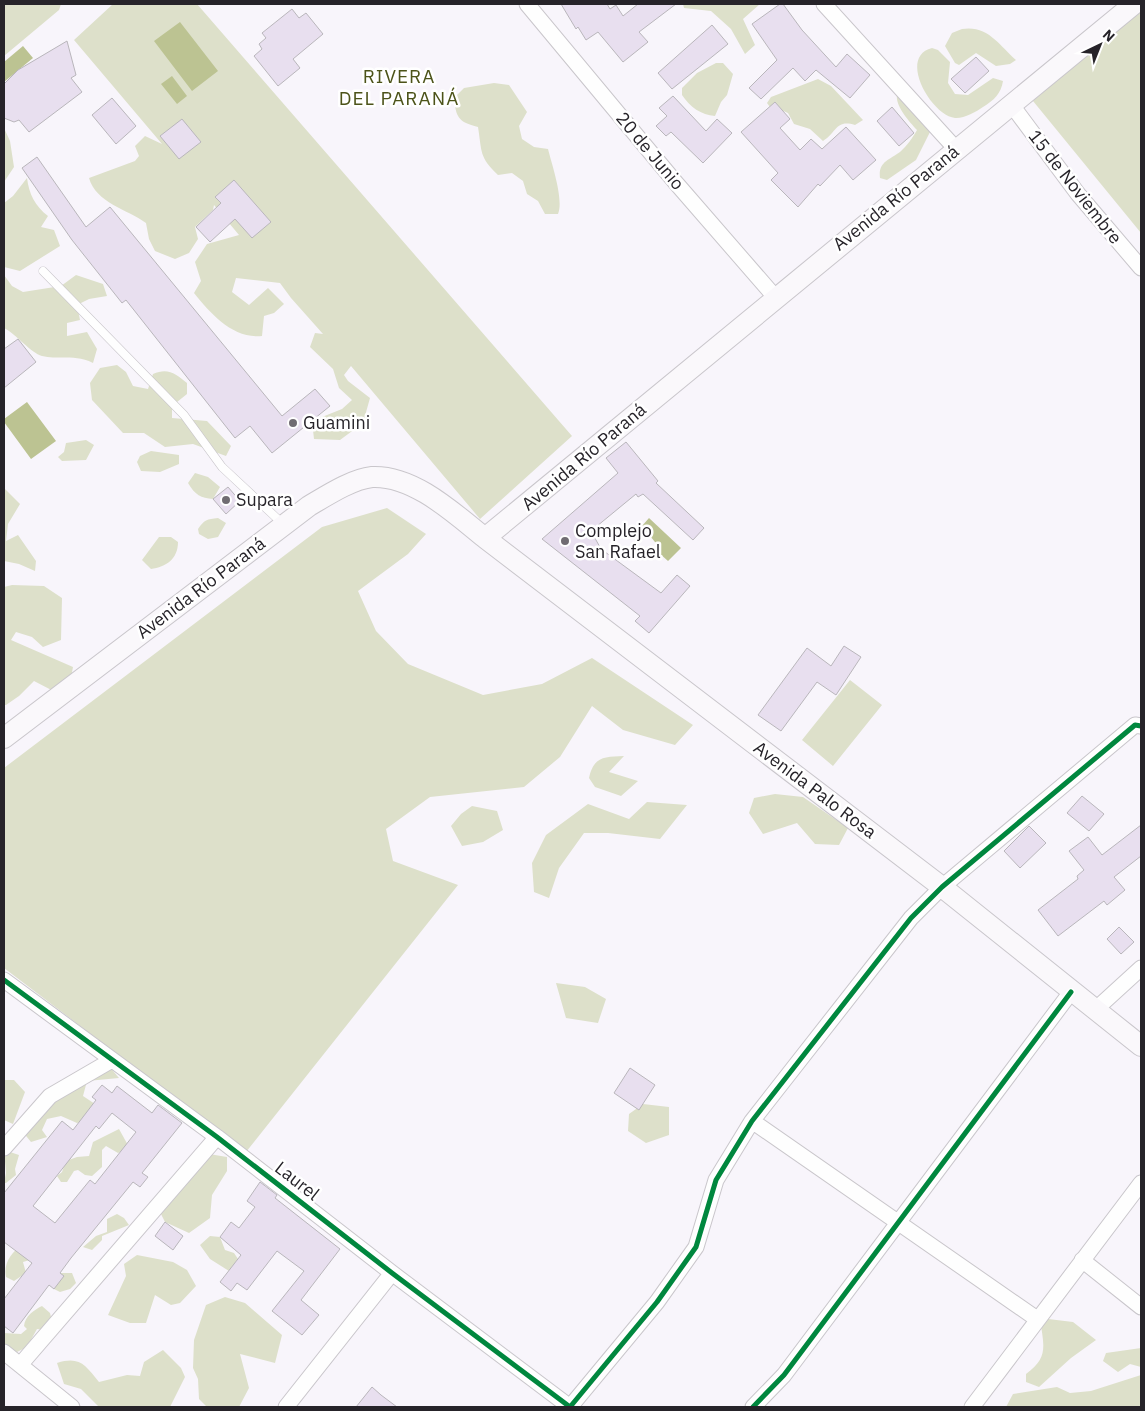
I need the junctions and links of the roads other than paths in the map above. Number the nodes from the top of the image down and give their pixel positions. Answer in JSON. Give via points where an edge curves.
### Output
{"nodes":[{"id":1,"x":527,"y":4,"type":"edge"},
{"id":2,"x":824,"y":4,"type":"edge"},
{"id":3,"x":1134,"y":4,"type":"edge"},
{"id":4,"x":1011,"y":104,"type":"junction"},
{"id":5,"x":956,"y":149,"type":"junction"},
{"id":6,"x":1141,"y":268,"type":"edge"},
{"id":7,"x":43,"y":271,"type":"dead end"},
{"id":8,"x":775,"y":297,"type":"junction"},
{"id":9,"x":284,"y":525,"type":"junction"},
{"id":10,"x":485,"y":538,"type":"junction"},
{"id":11,"x":1138,"y":725,"type":"edge"},
{"id":12,"x":4,"y":738,"type":"edge"},
{"id":13,"x":942,"y":887,"type":"junction"},
{"id":14,"x":1141,"y":968,"type":"edge"},
{"id":15,"x":4,"y":980,"type":"edge"},
{"id":16,"x":1071,"y":992,"type":"junction"},
{"id":17,"x":1094,"y":1010,"type":"junction"},
{"id":18,"x":1141,"y":1046,"type":"edge"},
{"id":19,"x":112,"y":1060,"type":"junction"},
{"id":20,"x":752,"y":1121,"type":"junction"},
{"id":21,"x":217,"y":1137,"type":"junction"},
{"id":22,"x":4,"y":1148,"type":"edge"},
{"id":23,"x":1141,"y":1183,"type":"edge"},
{"id":24,"x":898,"y":1223,"type":"junction"},
{"id":25,"x":1082,"y":1260,"type":"junction"},
{"id":26,"x":392,"y":1273,"type":"junction"},
{"id":27,"x":1141,"y":1307,"type":"edge"},
{"id":28,"x":1037,"y":1320,"type":"junction"},
{"id":29,"x":4,"y":1352,"type":"edge"},
{"id":30,"x":20,"y":1365,"type":"junction"},
{"id":31,"x":72,"y":1407,"type":"edge"},
{"id":32,"x":286,"y":1407,"type":"edge"},
{"id":33,"x":570,"y":1407,"type":"edge"},
{"id":34,"x":753,"y":1407,"type":"edge"},
{"id":35,"x":972,"y":1407,"type":"edge"}],
"edges":[{"from":1,"to":8,"type":"street","name":"20 de Junio"},
{"from":2,"to":5,"type":"street"},
{"from":3,"to":4,"type":"main road","name":"Avenida Río Paraná"},
{"from":4,"to":5,"type":"main road","name":"Avenida Río Paraná"},
{"from":4,"to":6,"type":"street","name":"15 de Noviembre","via":[[1078,194]]},
{"from":5,"to":8,"type":"main road","name":"Avenida Río Paraná"},
{"from":7,"to":9,"type":"lane","via":[[184,416],[222,467]]},
{"from":8,"to":10,"type":"main road","name":"Avenida Río Paraná"},
{"from":9,"to":10,"type":"main road","name":"Avenida Río Paraná","via":[[338,489],[372,477],[400,482],[433,496]]},
{"from":9,"to":12,"type":"main road","name":"Avenida Río Paraná"},
{"from":10,"to":13,"type":"main road","name":"Avenida Palo Rosa"},
{"from":11,"to":13,"type":"street"},
{"from":13,"to":16,"type":"main road","name":"Avenida Palo Rosa"},
{"from":13,"to":20,"type":"street","via":[[911,918]]},
{"from":14,"to":17,"type":"street"},
{"from":15,"to":19,"type":"street","name":"Laurel"},
{"from":16,"to":17,"type":"main road","name":"Avenida Palo Rosa"},
{"from":16,"to":24,"type":"street"},
{"from":17,"to":18,"type":"main road","name":"Avenida Palo Rosa"},
{"from":19,"to":21,"type":"street","name":"Laurel"},
{"from":19,"to":22,"type":"street","via":[[50,1096]]},
{"from":20,"to":24,"type":"street"},
{"from":20,"to":33,"type":"street","via":[[716,1180],[696,1247],[657,1302]]},
{"from":21,"to":26,"type":"street","name":"Laurel"},
{"from":21,"to":30,"type":"street"},
{"from":23,"to":25,"type":"street"},
{"from":24,"to":28,"type":"street"},
{"from":24,"to":34,"type":"street","via":[[784,1376]]},
{"from":25,"to":27,"type":"street"},
{"from":25,"to":28,"type":"street"},
{"from":26,"to":32,"type":"street"},
{"from":26,"to":33,"type":"street","name":"Laurel"},
{"from":28,"to":35,"type":"street"},
{"from":29,"to":30,"type":"street"},
{"from":30,"to":31,"type":"street"}]}
